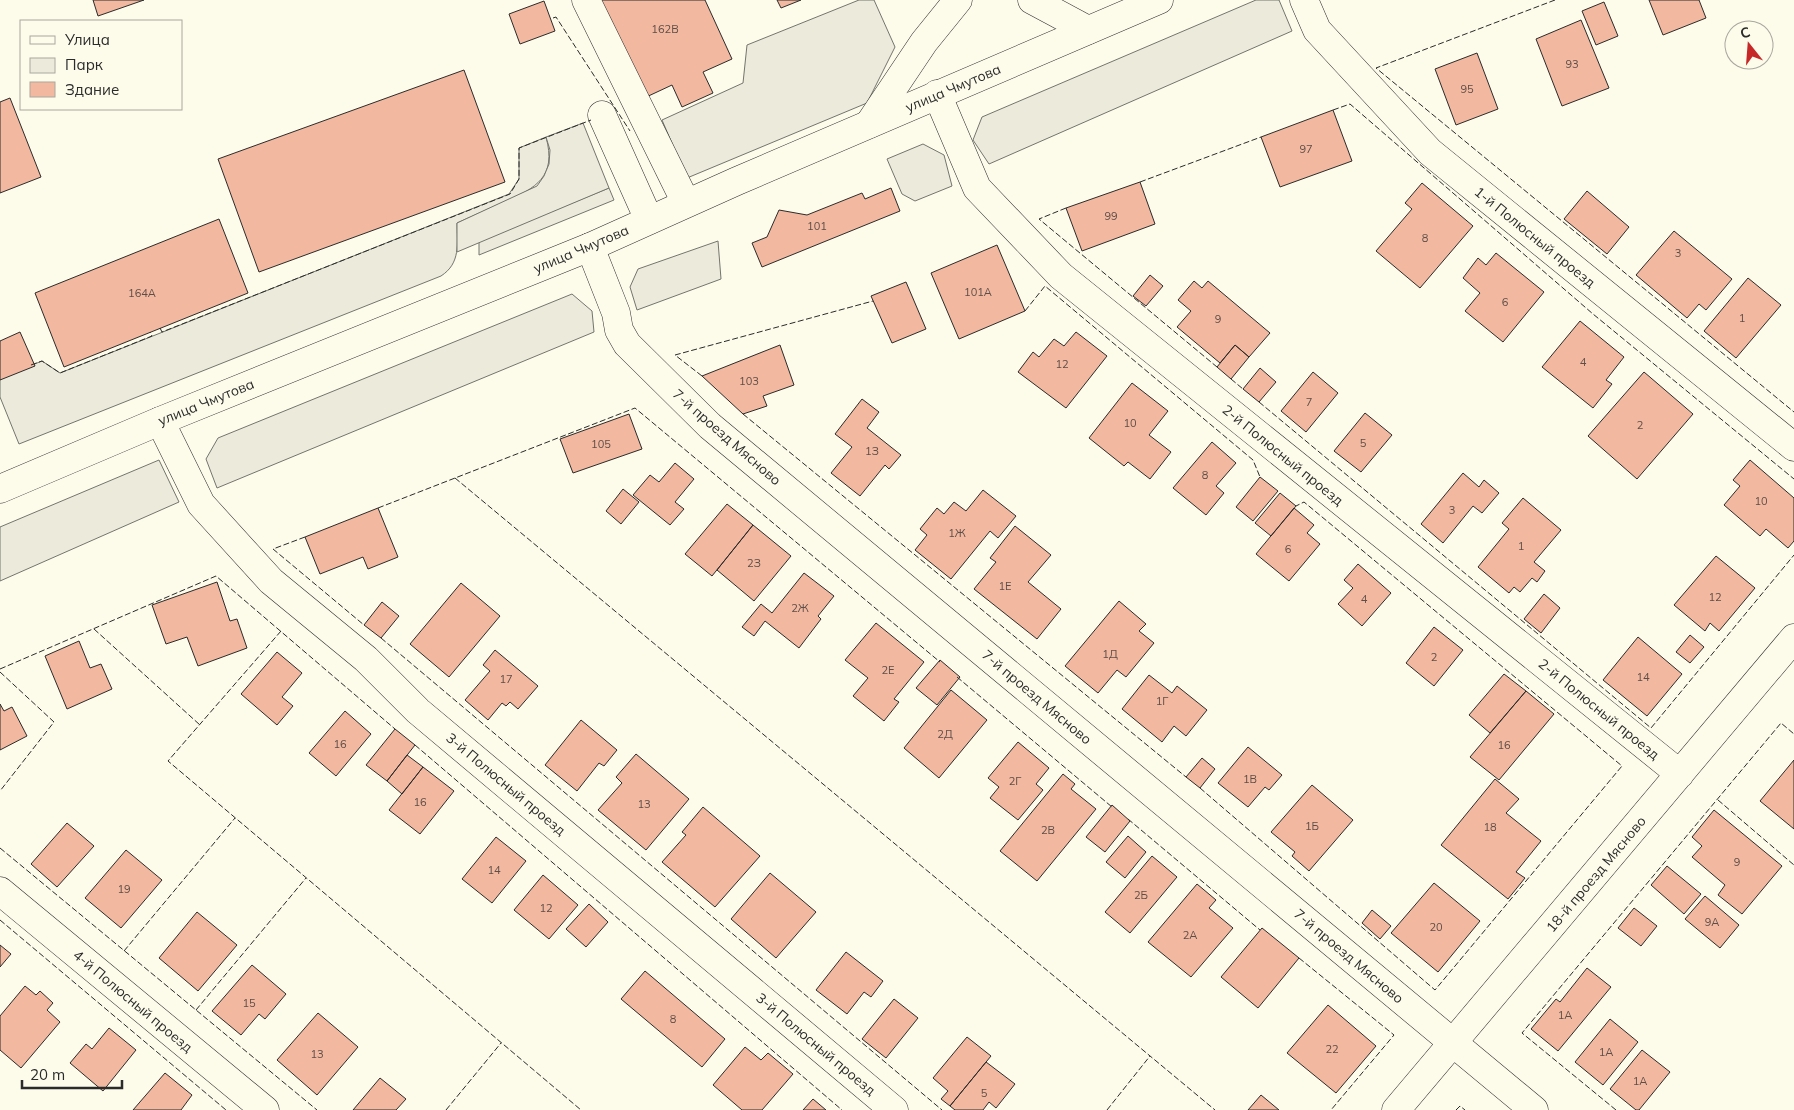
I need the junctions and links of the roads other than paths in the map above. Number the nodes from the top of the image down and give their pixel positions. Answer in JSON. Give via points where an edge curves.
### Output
{"nodes":[{"id":1,"x":586,"y":0,"type":"edge"},
{"id":2,"x":958,"y":0,"type":"edge"},
{"id":3,"x":1032,"y":0,"type":"edge"},
{"id":4,"x":1159,"y":0,"type":"edge"},
{"id":5,"x":1304,"y":0,"type":"edge"},
{"id":6,"x":1088,"y":30,"type":"junction"},
{"id":7,"x":937,"y":94,"type":"junction"},
{"id":8,"x":602,"y":115,"type":"dead end"},
{"id":9,"x":869,"y":124,"type":"junction"},
{"id":10,"x":686,"y":203,"type":"junction"},
{"id":11,"x":649,"y":220,"type":"junction"},
{"id":12,"x":590,"y":247,"type":"junction"},
{"id":13,"x":160,"y":421,"type":"junction"},
{"id":14,"x":1794,"y":447,"type":"edge"},
{"id":15,"x":0,"y":489,"type":"edge"},
{"id":16,"x":1791,"y":648,"type":"edge"},
{"id":17,"x":1680,"y":774,"type":"junction"},
{"id":18,"x":0,"y":891,"type":"edge"},
{"id":19,"x":1454,"y":1043,"type":"junction"},
{"id":20,"x":265,"y":1110,"type":"edge"},
{"id":21,"x":894,"y":1110,"type":"edge"},
{"id":22,"x":1396,"y":1110,"type":"edge"},
{"id":23,"x":1534,"y":1110,"type":"edge"}],
"edges":[{"from":1,"to":10,"type":"street"},
{"from":2,"to":9,"type":"street","via":[[924,42]]},
{"from":3,"to":6,"type":"street"},
{"from":4,"to":6,"type":"street","name":"улица Чмутова"},
{"from":5,"to":14,"type":"street","name":"1-й Полюсный проезд","via":[[1317,30],[1430,152]]},
{"from":6,"to":7,"type":"street","name":"улица Чмутова"},
{"from":7,"to":9,"type":"street","name":"улица Чмутова"},
{"from":7,"to":17,"type":"street","name":"2-й Полюсный проезд","via":[[977,188],[1060,276]]},
{"from":8,"to":11,"type":"street"},
{"from":9,"to":10,"type":"street","name":"улица Чмутова"},
{"from":10,"to":11,"type":"street","name":"улица Чмутова"},
{"from":11,"to":12,"type":"street","name":"улица Чмутова"},
{"from":12,"to":13,"type":"street","name":"улица Чмутова"},
{"from":12,"to":19,"type":"street","name":"7-й проезд Мясново","via":[[627,344],[710,426]]},
{"from":13,"to":15,"type":"street","name":"улица Чмутова"},
{"from":13,"to":21,"type":"street","name":"3-й Полюсный проезд","via":[[201,504],[271,581],[366,659],[418,711]]},
{"from":16,"to":17,"type":"street","name":"18-й проезд Мясново"},
{"from":17,"to":19,"type":"street","name":"18-й проезд Мясново"},
{"from":18,"to":20,"type":"street","name":"4-й Полюсный проезд"},
{"from":19,"to":22,"type":"street","name":"18-й проезд Мясново"},
{"from":19,"to":23,"type":"street","name":"7-й проезд Мясново"}]}
